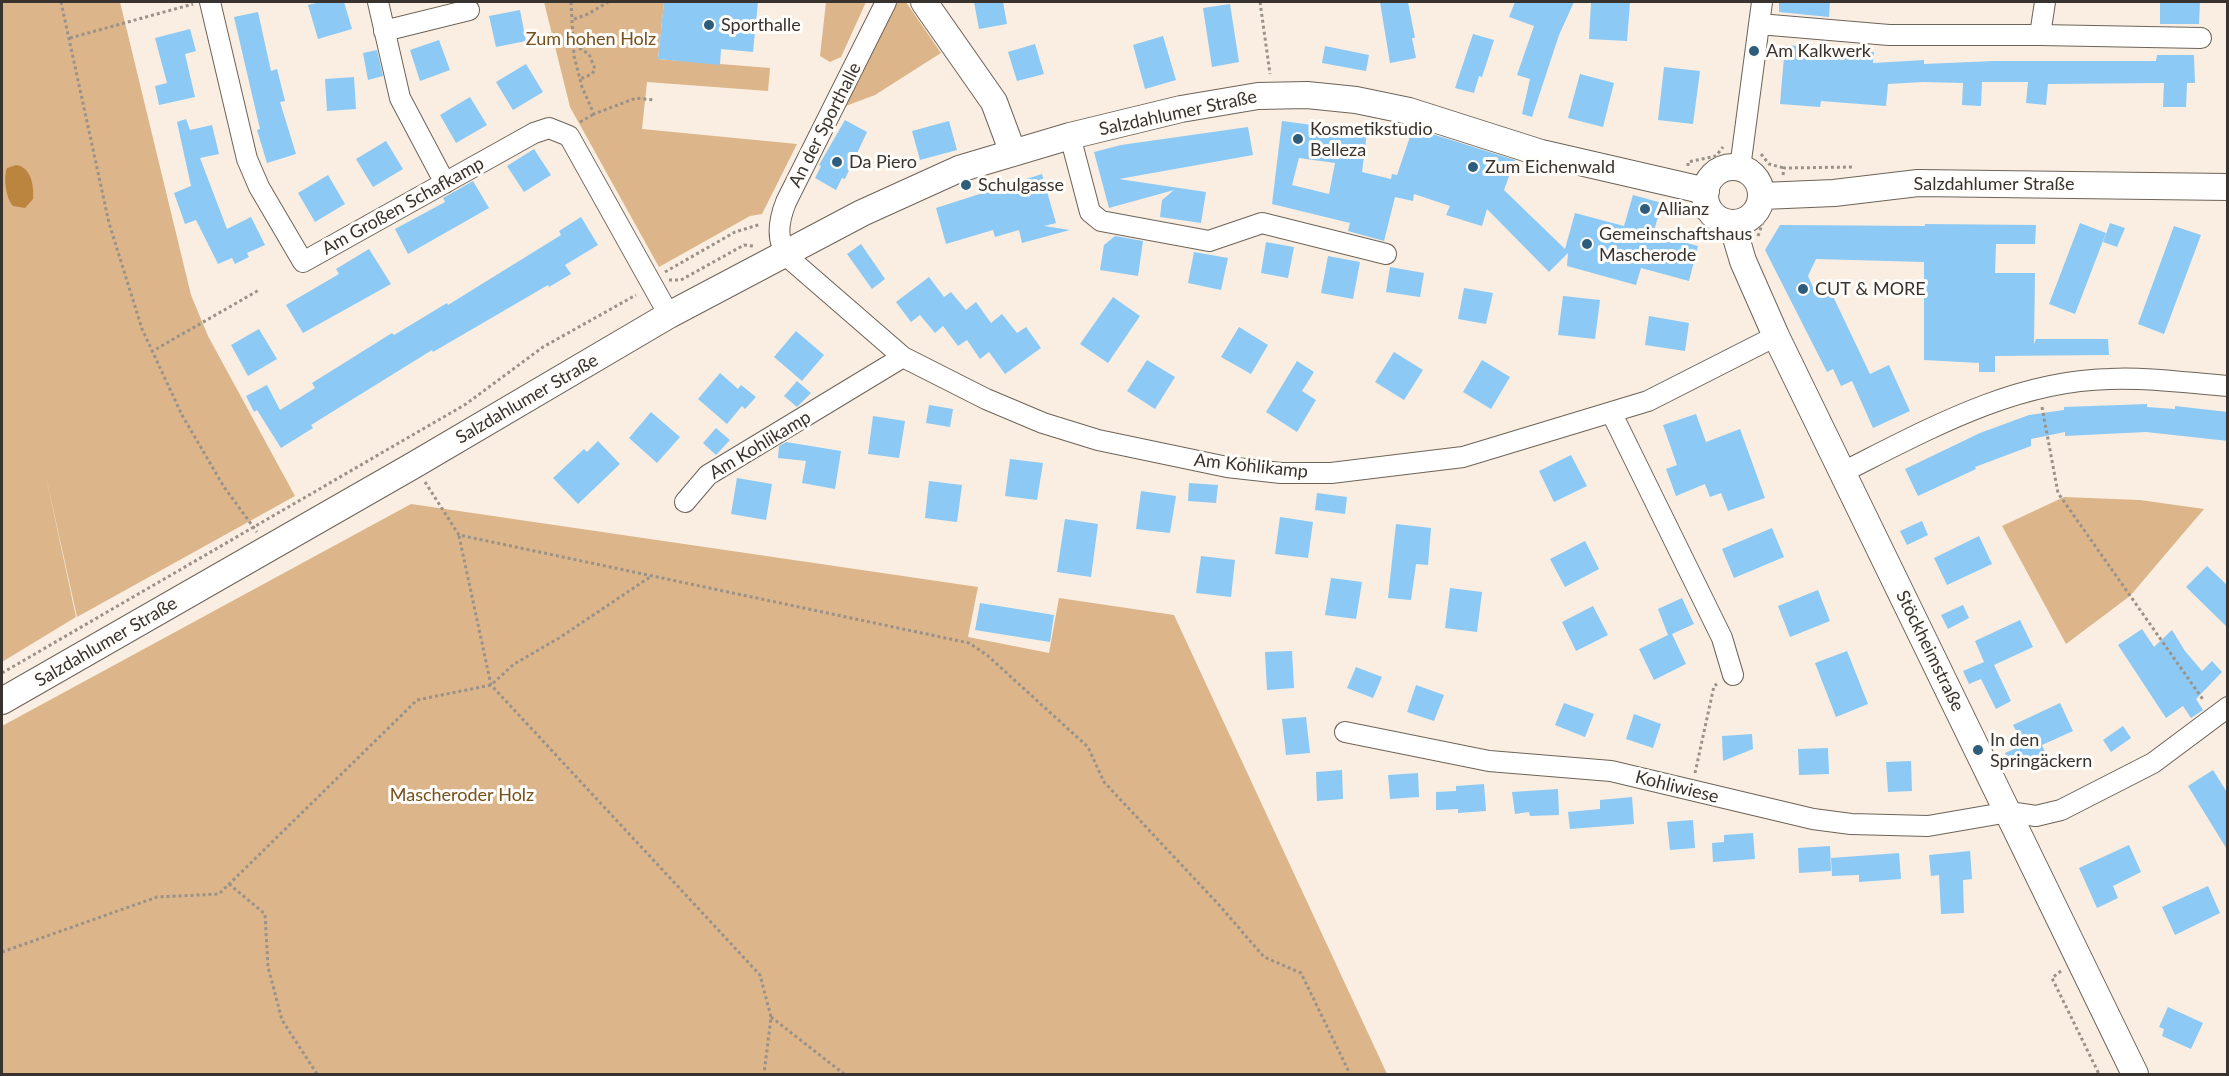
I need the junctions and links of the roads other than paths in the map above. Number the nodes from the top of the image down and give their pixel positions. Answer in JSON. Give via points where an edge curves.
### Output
{"nodes":[{"id":1,"x":210,"y":2,"type":"edge"},
{"id":2,"x":378,"y":2,"type":"edge"},
{"id":3,"x":886,"y":2,"type":"edge"},
{"id":4,"x":924,"y":2,"type":"edge"},
{"id":5,"x":1762,"y":2,"type":"edge"},
{"id":6,"x":2044,"y":2,"type":"edge"},
{"id":7,"x":469,"y":10,"type":"dead end"},
{"id":8,"x":1759,"y":24,"type":"junction"},
{"id":9,"x":384,"y":32,"type":"junction"},
{"id":10,"x":2040,"y":36,"type":"junction"},
{"id":11,"x":2201,"y":38,"type":"dead end"},
{"id":12,"x":1070,"y":136,"type":"junction"},
{"id":13,"x":1013,"y":153,"type":"junction"},
{"id":14,"x":1740,"y":168,"type":"junction"},
{"id":15,"x":445,"y":183,"type":"junction"},
{"id":16,"x":2228,"y":187,"type":"edge"},
{"id":17,"x":1706,"y":191,"type":"junction"},
{"id":18,"x":1762,"y":196,"type":"junction"},
{"id":19,"x":1732,"y":224,"type":"junction"},
{"id":20,"x":784,"y":252,"type":"junction"},
{"id":21,"x":1386,"y":254,"type":"dead end"},
{"id":22,"x":669,"y":315,"type":"junction"},
{"id":23,"x":1776,"y":336,"type":"junction"},
{"id":24,"x":903,"y":357,"type":"junction"},
{"id":25,"x":2228,"y":386,"type":"edge"},
{"id":26,"x":1611,"y":414,"type":"junction"},
{"id":27,"x":1843,"y":472,"type":"junction"},
{"id":28,"x":685,"y":502,"type":"dead end"},
{"id":29,"x":1734,"y":675,"type":"road end"},
{"id":30,"x":2,"y":701,"type":"edge"},
{"id":31,"x":2222,"y":712,"type":"edge"},
{"id":32,"x":1345,"y":732,"type":"dead end"},
{"id":33,"x":2009,"y":812,"type":"junction"},
{"id":34,"x":2135,"y":1074,"type":"edge"}],
"edges":[{"from":1,"to":15,"type":"street","name":"Am Großen Schafkamp","via":[[247,159],[258,187],[303,262]]},
{"from":2,"to":9,"type":"street"},
{"from":3,"to":20,"type":"street","name":"An der Sporthalle","via":[[786,202],[779,223]]},
{"from":4,"to":13,"type":"main road","via":[[994,102]]},
{"from":5,"to":8,"type":"street"},
{"from":6,"to":10,"type":"street"},
{"from":7,"to":9,"type":"street"},
{"from":8,"to":10,"type":"street","via":[[1889,35]]},
{"from":8,"to":14,"type":"street"},
{"from":9,"to":15,"type":"street","via":[[400,99]]},
{"from":10,"to":11,"type":"street"},
{"from":12,"to":13,"type":"main road","name":"Salzdahlumer Straße"},
{"from":12,"to":17,"type":"main road","name":"Salzdahlumer Straße","via":[[1192,107],[1258,96],[1307,95],[1409,111],[1569,160]]},
{"from":12,"to":21,"type":"street","via":[[1090,212],[1101,221],[1209,241],[1262,223]]},
{"from":13,"to":20,"type":"main road","name":"Salzdahlumer Straße","via":[[936,178]]},
{"from":14,"to":17,"type":"main road","via":[[1718,172]]},
{"from":14,"to":18,"type":"main road","via":[[1753,175]]},
{"from":15,"to":22,"type":"street","name":"Am Großen Schafkamp","via":[[534,133],[549,128],[560,130],[569,136]]},
{"from":16,"to":18,"type":"main road","name":"Salzdahlumer Straße","via":[[1918,183]]},
{"from":17,"to":19,"type":"main road","via":[[1714,217]]},
{"from":18,"to":19,"type":"main road","via":[[1756,213]]},
{"from":19,"to":23,"type":"main road","name":"Stöckheimstraße","via":[[1743,261]]},
{"from":20,"to":22,"type":"main road","name":"Salzdahlumer Straße"},
{"from":20,"to":24,"type":"street","name":"Am Kohlikamp"},
{"from":22,"to":30,"type":"main road","name":"Salzdahlumer Straße"},
{"from":23,"to":26,"type":"street","name":"Am Kohlikamp","via":[[1648,401]]},
{"from":23,"to":27,"type":"main road","name":"Stöckheimstraße"},
{"from":24,"to":26,"type":"street","name":"Am Kohlikamp","via":[[1042,423],[1098,440],[1227,467],[1281,473],[1331,472],[1463,457]]},
{"from":24,"to":28,"type":"street","name":"Am Kohlikamp","via":[[708,475]]},
{"from":25,"to":27,"type":"street","via":[[2110,378],[2038,388],[1981,407]]},
{"from":26,"to":29,"type":"street","via":[[1722,638]]},
{"from":27,"to":33,"type":"main road","name":"Stöckheimstraße"},
{"from":31,"to":33,"type":"street","via":[[2153,763],[2061,810],[2036,816]]},
{"from":32,"to":33,"type":"street","name":"Kohliwiese","via":[[1489,761],[1611,771],[1778,812],[1851,824],[1928,826]]},
{"from":33,"to":34,"type":"main road","name":"Stöckheimstraße"}]}
